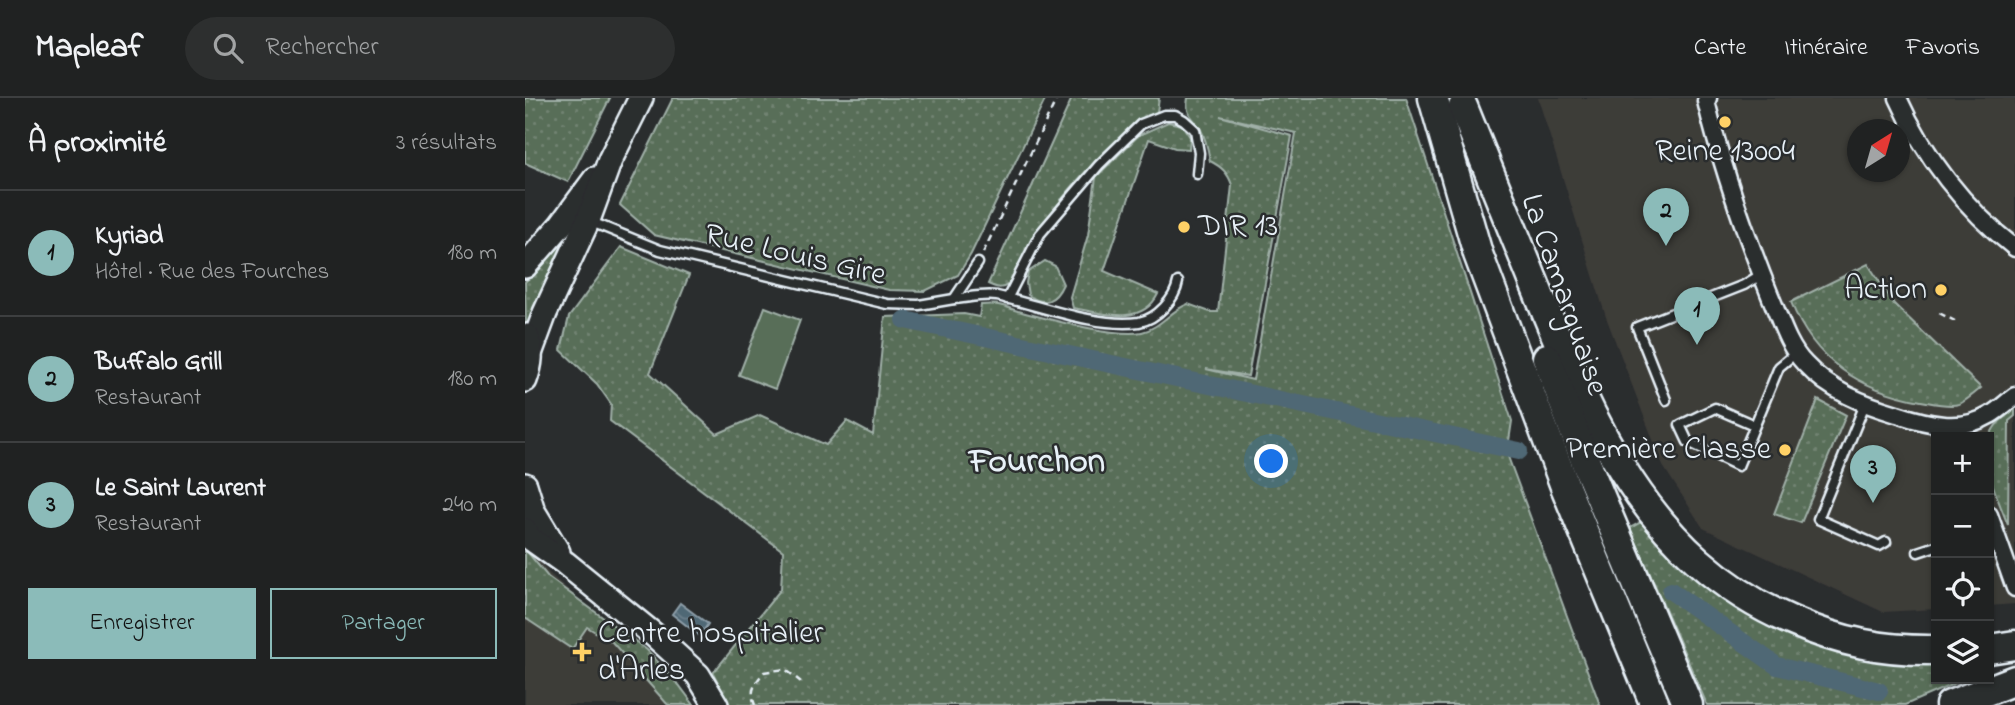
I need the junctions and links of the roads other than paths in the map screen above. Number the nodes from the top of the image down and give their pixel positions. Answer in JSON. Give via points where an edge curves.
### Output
{"nodes":[{"id":1,"x":641,"y":98,"type":"edge"},
{"id":2,"x":1433,"y":98,"type":"edge"},
{"id":3,"x":1708,"y":98,"type":"edge"},
{"id":4,"x":1898,"y":98,"type":"edge"},
{"id":5,"x":1462,"y":103,"type":"edge"},
{"id":6,"x":610,"y":160,"type":"junction"},
{"id":7,"x":1197,"y":174,"type":"dead end"},
{"id":8,"x":588,"y":220,"type":"junction"},
{"id":9,"x":2015,"y":248,"type":"edge"},
{"id":10,"x":978,"y":263,"type":"road end"},
{"id":11,"x":525,"y":266,"type":"edge"},
{"id":12,"x":1762,"y":274,"type":"junction"},
{"id":13,"x":1178,"y":282,"type":"dead end"},
{"id":14,"x":954,"y":299,"type":"junction"},
{"id":15,"x":1007,"y":299,"type":"junction"},
{"id":16,"x":528,"y":342,"type":"edge"},
{"id":17,"x":1797,"y":352,"type":"junction"},
{"id":18,"x":525,"y":380,"type":"edge"},
{"id":19,"x":2015,"y":396,"type":"edge"},
{"id":20,"x":1666,"y":400,"type":"dead end"},
{"id":21,"x":1865,"y":404,"type":"junction"},
{"id":22,"x":1983,"y":418,"type":"junction"},
{"id":23,"x":1755,"y":425,"type":"junction"},
{"id":24,"x":1950,"y":432,"type":"edge"},
{"id":25,"x":1979,"y":432,"type":"edge"},
{"id":26,"x":525,"y":485,"type":"edge"},
{"id":27,"x":1994,"y":528,"type":"edge"},
{"id":28,"x":525,"y":530,"type":"edge"},
{"id":29,"x":1886,"y":542,"type":"dead end"},
{"id":30,"x":1931,"y":548,"type":"edge"},
{"id":31,"x":1918,"y":552,"type":"dead end"},
{"id":32,"x":565,"y":563,"type":"junction"},
{"id":33,"x":2014,"y":581,"type":"edge"},
{"id":34,"x":1931,"y":650,"type":"edge"},
{"id":35,"x":2015,"y":680,"type":"edge"},
{"id":36,"x":716,"y":705,"type":"edge"},
{"id":37,"x":1655,"y":705,"type":"edge"},
{"id":38,"x":1688,"y":705,"type":"edge"},
{"id":39,"x":1950,"y":705,"type":"edge"}],
"edges":[{"from":1,"to":6,"type":"street"},
{"from":2,"to":37,"type":"highway","name":"La Camarguaise","via":[[1478,254],[1566,489]]},
{"from":3,"to":12,"type":"street","via":[[1744,232]]},
{"from":4,"to":9,"type":"street","via":[[1937,167],[1969,206]]},
{"from":5,"to":34,"type":"highway","via":[[1565,359],[1603,438],[1640,497],[1686,552],[1727,586],[1776,615],[1826,636],[1872,647]]},
{"from":5,"to":38,"type":"highway","name":"La Camarguaise","via":[[1521,289],[1586,463]]},
{"from":6,"to":8,"type":"street"},
{"from":6,"to":11,"type":"street"},
{"from":7,"to":15,"type":"lane","via":[[1195,130],[1184,120],[1164,115],[1141,124],[1040,234]]},
{"from":8,"to":14,"type":"lane","name":"Rue Louis Gire","via":[[660,250],[887,304]]},
{"from":8,"to":16,"type":"street"},
{"from":10,"to":14,"type":"lane"},
{"from":12,"to":17,"type":"street"},
{"from":12,"to":20,"type":"lane","via":[[1637,327]]},
{"from":13,"to":15,"type":"lane","name":"Rue Louis Gire","via":[[1161,311],[1142,322],[1115,323]]},
{"from":14,"to":15,"type":"lane","name":"Rue Louis Gire","via":[[993,295]]},
{"from":16,"to":18,"type":"street","via":[[531,366]]},
{"from":17,"to":21,"type":"street","via":[[1827,383]]},
{"from":17,"to":23,"type":"lane","via":[[1779,367]]},
{"from":19,"to":22,"type":"street"},
{"from":21,"to":24,"type":"street"},
{"from":21,"to":29,"type":"lane","via":[[1818,519],[1879,546]]},
{"from":22,"to":24,"type":"street"},
{"from":22,"to":25,"type":"street"},
{"from":23,"to":23,"type":"lane","via":[[1738,466],[1688,442],[1680,425],[1715,408]]},
{"from":26,"to":32,"type":"street","via":[[533,512]]},
{"from":27,"to":33,"type":"street"},
{"from":28,"to":32,"type":"street"},
{"from":30,"to":31,"type":"lane"},
{"from":32,"to":36,"type":"street","via":[[698,675]]},
{"from":35,"to":39,"type":"highway"}]}
